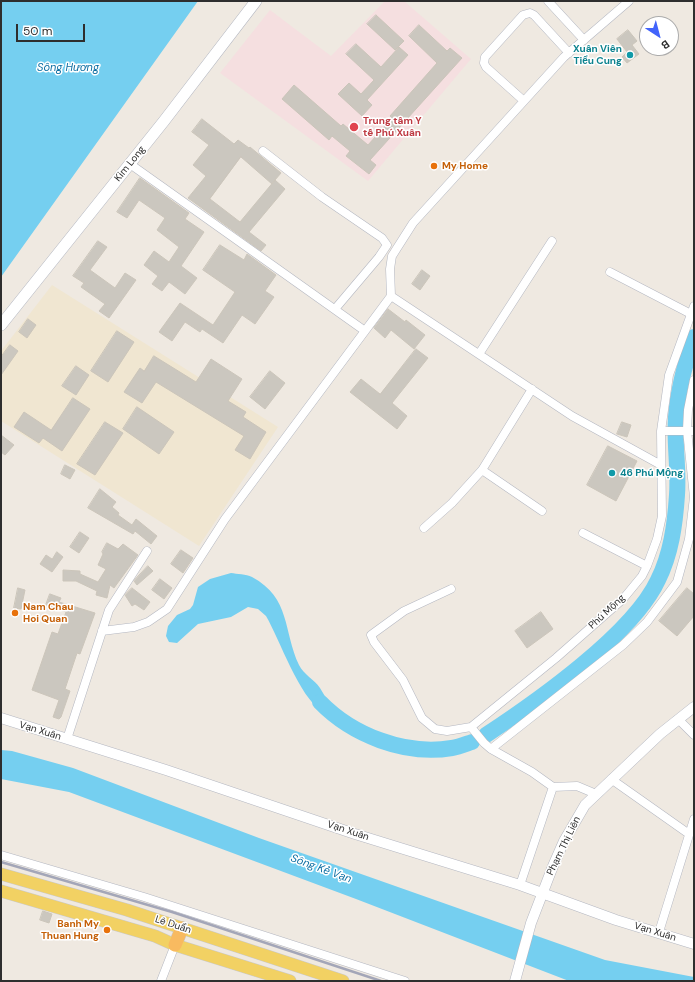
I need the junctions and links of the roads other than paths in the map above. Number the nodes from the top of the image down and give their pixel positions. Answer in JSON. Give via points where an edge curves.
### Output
{"nodes":[{"id":1,"x":256,"y":1,"type":"edge"},
{"id":2,"x":548,"y":1,"type":"edge"},
{"id":3,"x":629,"y":1,"type":"edge"},
{"id":4,"x":584,"y":40,"type":"junction"},
{"id":5,"x":569,"y":53,"type":"junction"},
{"id":6,"x":524,"y":101,"type":"junction"},
{"id":7,"x":263,"y":151,"type":"dead end"},
{"id":8,"x":130,"y":164,"type":"junction"},
{"id":9,"x":552,"y":241,"type":"dead end"},
{"id":10,"x":610,"y":272,"type":"dead end"},
{"id":11,"x":391,"y":296,"type":"junction"},
{"id":12,"x":335,"y":309,"type":"junction"},
{"id":13,"x":692,"y":310,"type":"edge"},
{"id":14,"x":1,"y":325,"type":"edge"},
{"id":15,"x":365,"y":331,"type":"junction"},
{"id":16,"x":479,"y":354,"type":"junction"},
{"id":17,"x":694,"y":380,"type":"edge"},
{"id":18,"x":532,"y":389,"type":"junction"},
{"id":19,"x":664,"y":431,"type":"junction"},
{"id":20,"x":688,"y":431,"type":"edge"},
{"id":21,"x":661,"y":465,"type":"junction"},
{"id":22,"x":482,"y":470,"type":"junction"},
{"id":23,"x":542,"y":511,"type":"dead end"},
{"id":24,"x":424,"y":528,"type":"dead end"},
{"id":25,"x":583,"y":532,"type":"dead end"},
{"id":26,"x":147,"y":551,"type":"dead end"},
{"id":27,"x":647,"y":566,"type":"junction"},
{"id":28,"x":450,"y":589,"type":"dead end"},
{"id":29,"x":102,"y":631,"type":"junction"},
{"id":30,"x":694,"y":707,"type":"edge"},
{"id":31,"x":1,"y":718,"type":"edge"},
{"id":32,"x":678,"y":719,"type":"junction"},
{"id":33,"x":471,"y":727,"type":"junction"},
{"id":34,"x":694,"y":735,"type":"edge"},
{"id":35,"x":67,"y":739,"type":"junction"},
{"id":36,"x":491,"y":749,"type":"junction"},
{"id":37,"x":611,"y":779,"type":"junction"},
{"id":38,"x":553,"y":787,"type":"junction"},
{"id":39,"x":596,"y":794,"type":"junction"},
{"id":40,"x":694,"y":819,"type":"edge"},
{"id":41,"x":689,"y":834,"type":"junction"},
{"id":42,"x":1,"y":855,"type":"edge"},
{"id":43,"x":1,"y":874,"type":"edge"},
{"id":44,"x":520,"y":885,"type":"junction"},
{"id":45,"x":1,"y":891,"type":"edge"},
{"id":46,"x":542,"y":894,"type":"junction"},
{"id":47,"x":182,"y":928,"type":"junction"},
{"id":48,"x":659,"y":932,"type":"junction"},
{"id":49,"x":694,"y":944,"type":"edge"},
{"id":50,"x":176,"y":945,"type":"junction"},
{"id":51,"x":515,"y":977,"type":"edge"},
{"id":52,"x":161,"y":981,"type":"edge"},
{"id":53,"x":290,"y":981,"type":"edge"},
{"id":54,"x":342,"y":981,"type":"edge"},
{"id":55,"x":405,"y":981,"type":"edge"}],
"edges":[{"from":1,"to":8,"type":"main road","name":"Kim Long"},
{"from":2,"to":4,"type":"street"},
{"from":3,"to":4,"type":"street"},
{"from":4,"to":5,"type":"street"},
{"from":5,"to":6,"type":"street"},
{"from":5,"to":6,"type":"street","via":[[534,15],[523,15],[485,57],[484,63]]},
{"from":6,"to":11,"type":"street","via":[[418,217],[395,249],[390,262]]},
{"from":7,"to":12,"type":"street","via":[[322,197],[382,238],[387,246]]},
{"from":8,"to":12,"type":"street"},
{"from":8,"to":14,"type":"main road","name":"Kim Long"},
{"from":9,"to":16,"type":"street"},
{"from":10,"to":13,"type":"street"},
{"from":11,"to":15,"type":"street"},
{"from":11,"to":16,"type":"street"},
{"from":12,"to":15,"type":"street"},
{"from":13,"to":19,"type":"street","name":"Phú Mộng","via":[[669,375]]},
{"from":15,"to":29,"type":"street","via":[[225,519],[167,609],[148,622],[134,627]]},
{"from":16,"to":18,"type":"street"},
{"from":17,"to":20,"type":"street","via":[[688,410]]},
{"from":18,"to":21,"type":"street","via":[[572,416]]},
{"from":18,"to":22,"type":"street"},
{"from":19,"to":20,"type":"street"},
{"from":19,"to":21,"type":"street","name":"Phú Mộng"},
{"from":20,"to":36,"type":"street","via":[[694,497],[689,539],[678,582],[647,622],[623,645]]},
{"from":21,"to":27,"type":"street","name":"Phú Mộng","via":[[662,516]]},
{"from":22,"to":23,"type":"street"},
{"from":22,"to":24,"type":"street","via":[[452,503]]},
{"from":25,"to":27,"type":"street"},
{"from":26,"to":29,"type":"street","via":[[109,610]]},
{"from":27,"to":33,"type":"street","name":"Phú Mộng","via":[[637,584],[612,610]]},
{"from":28,"to":33,"type":"street","via":[[404,610],[371,634],[374,642],[403,680],[422,718],[435,729],[447,731]]},
{"from":29,"to":35,"type":"street"},
{"from":30,"to":32,"type":"street","name":"Phạm Thị Liên"},
{"from":31,"to":35,"type":"street","name":"Vạn Xuân"},
{"from":32,"to":34,"type":"street"},
{"from":32,"to":37,"type":"street","name":"Phạm Thị Liên"},
{"from":33,"to":36,"type":"street"},
{"from":35,"to":44,"type":"street","name":"Vạn Xuân","via":[[355,834]]},
{"from":36,"to":38,"type":"street"},
{"from":37,"to":39,"type":"street","name":"Phạm Thị Liên"},
{"from":37,"to":41,"type":"street"},
{"from":38,"to":39,"type":"street","via":[[577,786]]},
{"from":38,"to":44,"type":"street"},
{"from":39,"to":46,"type":"street","name":"Phạm Thị Liên","via":[[574,822]]},
{"from":40,"to":41,"type":"street"},
{"from":41,"to":48,"type":"street"},
{"from":42,"to":55,"type":"street","via":[[144,897]]},
{"from":43,"to":47,"type":"main road","name":"Lê Duẩn"},
{"from":44,"to":46,"type":"street","name":"Vạn Xuân"},
{"from":45,"to":50,"type":"main road","name":"Lê Duẩn"},
{"from":46,"to":48,"type":"street","name":"Vạn Xuân"},
{"from":46,"to":51,"type":"street","name":"Phạm Thị Liên"},
{"from":47,"to":50,"type":"highway"},
{"from":47,"to":54,"type":"main road","name":"Lê Duẩn"},
{"from":48,"to":49,"type":"street","name":"Vạn Xuân"},
{"from":50,"to":52,"type":"street"},
{"from":50,"to":53,"type":"main road","name":"Lê Duẩn"}]}
